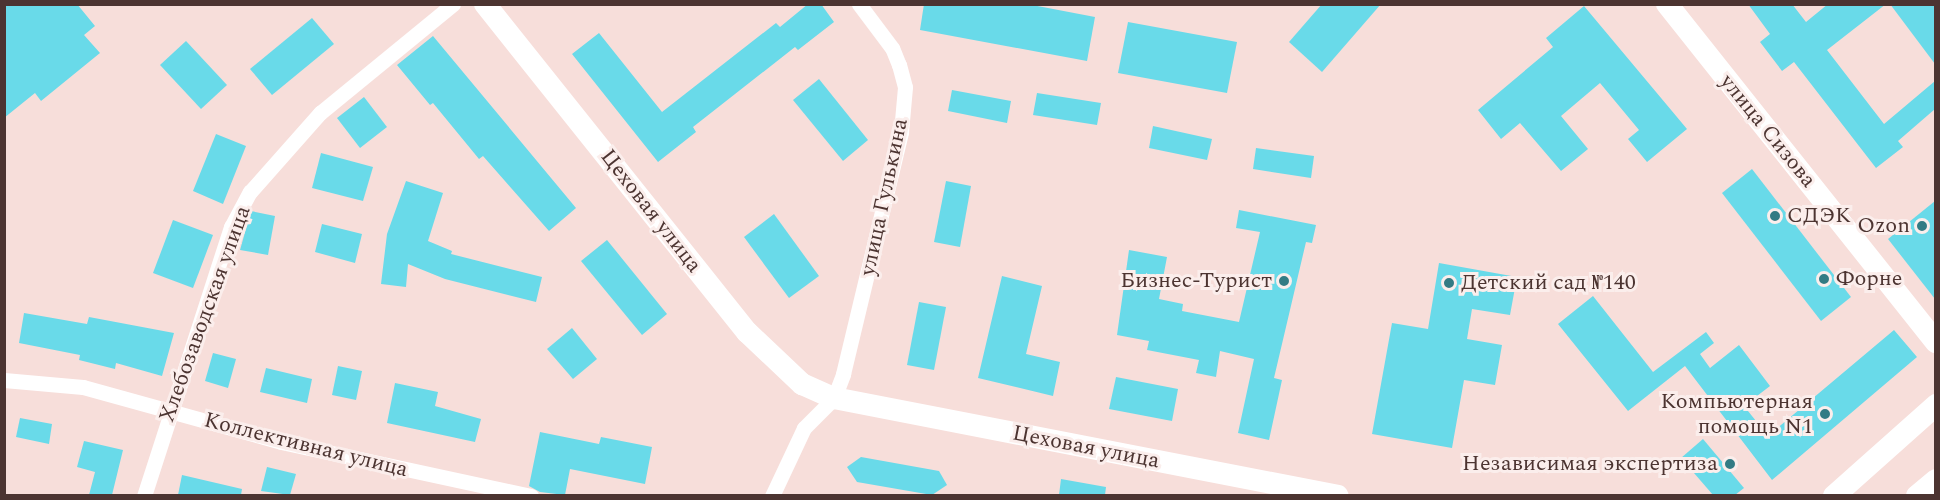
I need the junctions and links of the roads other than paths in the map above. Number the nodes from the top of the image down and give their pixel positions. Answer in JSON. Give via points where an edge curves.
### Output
{"nodes":[{"id":1,"x":453,"y":4,"type":"edge"},
{"id":2,"x":484,"y":4,"type":"edge"},
{"id":3,"x":859,"y":4,"type":"edge"},
{"id":4,"x":1667,"y":4,"type":"edge"},
{"id":5,"x":1935,"y":342,"type":"edge"},
{"id":6,"x":4,"y":380,"type":"edge"},
{"id":7,"x":834,"y":398,"type":"junction"},
{"id":8,"x":1935,"y":405,"type":"edge"},
{"id":9,"x":170,"y":411,"type":"junction"},
{"id":10,"x":1935,"y":480,"type":"edge"},
{"id":11,"x":144,"y":495,"type":"edge"},
{"id":12,"x":531,"y":495,"type":"edge"},
{"id":13,"x":772,"y":495,"type":"edge"},
{"id":14,"x":1338,"y":495,"type":"edge"},
{"id":15,"x":1834,"y":495,"type":"edge"},
{"id":16,"x":1917,"y":495,"type":"edge"}],
"edges":[{"from":1,"to":9,"type":"street","name":"Хлебозаводская улица","via":[[320,113],[250,192],[231,227]]},
{"from":2,"to":7,"type":"main road","name":"Цеховая улица","via":[[747,332],[802,384]]},
{"from":3,"to":7,"type":"street","name":"улица Гулькина","via":[[892,48],[905,87],[901,132],[856,331]]},
{"from":4,"to":5,"type":"main road","name":"улица Сизова"},
{"from":6,"to":9,"type":"street","name":"Коллективная улица","via":[[83,387]]},
{"from":7,"to":13,"type":"street","via":[[804,428]]},
{"from":7,"to":14,"type":"main road","name":"Цеховая улица"},
{"from":8,"to":15,"type":"main road"},
{"from":9,"to":11,"type":"street","name":"Хлебозаводская улица"},
{"from":9,"to":12,"type":"street","name":"Коллективная улица","via":[[281,442]]},
{"from":10,"to":16,"type":"main road"}]}
